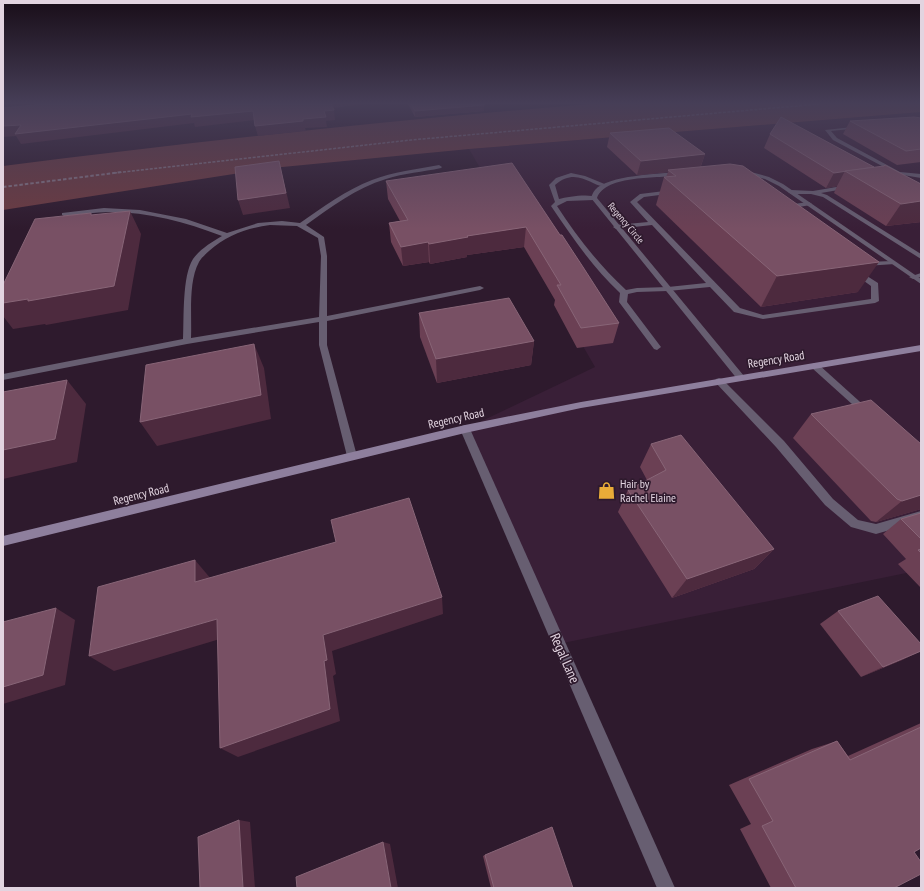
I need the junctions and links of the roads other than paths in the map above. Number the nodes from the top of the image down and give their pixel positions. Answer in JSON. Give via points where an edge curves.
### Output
{"nodes":[{"id":1,"x":847,"y":146,"type":"edge"},
{"id":2,"x":439,"y":167,"type":"dead end"},
{"id":3,"x":735,"y":170,"type":"edge"},
{"id":4,"x":683,"y":174,"type":"edge"},
{"id":5,"x":921,"y":176,"type":"edge"},
{"id":6,"x":604,"y":185,"type":"junction"},
{"id":7,"x":855,"y":186,"type":"edge"},
{"id":8,"x":681,"y":191,"type":"edge"},
{"id":9,"x":791,"y":192,"type":"junction"},
{"id":10,"x":811,"y":192,"type":"junction"},
{"id":11,"x":594,"y":198,"type":"junction"},
{"id":12,"x":557,"y":201,"type":"junction"},
{"id":13,"x":809,"y":204,"type":"junction"},
{"id":14,"x":780,"y":208,"type":"edge"},
{"id":15,"x":64,"y":214,"type":"edge"},
{"id":16,"x":654,"y":223,"type":"junction"},
{"id":17,"x":301,"y":226,"type":"junction"},
{"id":18,"x":616,"y":227,"type":"junction"},
{"id":19,"x":226,"y":235,"type":"junction"},
{"id":20,"x":921,"y":257,"type":"edge"},
{"id":21,"x":893,"y":263,"type":"junction"},
{"id":22,"x":921,"y":275,"type":"edge"},
{"id":23,"x":913,"y":277,"type":"junction"},
{"id":24,"x":921,"y":282,"type":"edge"},
{"id":25,"x":713,"y":284,"type":"junction"},
{"id":26,"x":480,"y":288,"type":"dead end"},
{"id":27,"x":668,"y":289,"type":"junction"},
{"id":28,"x":624,"y":293,"type":"junction"},
{"id":29,"x":323,"y":319,"type":"junction"},
{"id":30,"x":187,"y":341,"type":"junction"},
{"id":31,"x":657,"y":347,"type":"dead end"},
{"id":32,"x":921,"y":348,"type":"edge"},
{"id":33,"x":815,"y":366,"type":"junction"},
{"id":34,"x":3,"y":377,"type":"edge"},
{"id":35,"x":741,"y":378,"type":"junction"},
{"id":36,"x":719,"y":382,"type":"junction"},
{"id":37,"x":874,"y":420,"type":"edge"},
{"id":38,"x":465,"y":429,"type":"junction"},
{"id":39,"x":352,"y":456,"type":"junction"},
{"id":40,"x":921,"y":516,"type":"edge"},
{"id":41,"x":3,"y":541,"type":"edge"},
{"id":42,"x":666,"y":888,"type":"edge"}],
"edges":[{"from":1,"to":5,"type":"street","via":[[899,173]]},
{"from":2,"to":17,"type":"street","via":[[391,176],[366,184]]},
{"from":3,"to":9,"type":"street","via":[[767,178]]},
{"from":4,"to":6,"type":"street","via":[[616,181]]},
{"from":6,"to":11,"type":"street","name":"Regency Circle","via":[[598,188]]},
{"from":6,"to":12,"type":"street","via":[[579,176],[568,175],[559,178],[552,185]]},
{"from":7,"to":10,"type":"street"},
{"from":8,"to":16,"type":"street","via":[[642,195],[633,202]]},
{"from":9,"to":10,"type":"street"},
{"from":9,"to":13,"type":"street"},
{"from":10,"to":20,"type":"street","via":[[825,196]]},
{"from":11,"to":12,"type":"street"},
{"from":11,"to":18,"type":"street","name":"Regency Circle"},
{"from":12,"to":28,"type":"street","via":[[554,206],[578,242],[609,280]]},
{"from":13,"to":14,"type":"street"},
{"from":13,"to":21,"type":"street"},
{"from":15,"to":19,"type":"street","via":[[110,210],[140,211],[196,224]]},
{"from":16,"to":18,"type":"street"},
{"from":16,"to":25,"type":"street"},
{"from":17,"to":19,"type":"street","via":[[277,223],[252,225]]},
{"from":17,"to":29,"type":"street","via":[[309,228],[321,237],[324,256]]},
{"from":18,"to":27,"type":"street","name":"Regency Circle"},
{"from":19,"to":30,"type":"street","via":[[196,260],[190,283]]},
{"from":21,"to":23,"type":"street"},
{"from":21,"to":25,"type":"street","via":[[853,266],[875,285],[875,301],[763,317],[737,310]]},
{"from":22,"to":23,"type":"street"},
{"from":23,"to":24,"type":"street"},
{"from":25,"to":27,"type":"street"},
{"from":26,"to":29,"type":"street"},
{"from":27,"to":28,"type":"street"},
{"from":27,"to":35,"type":"street","name":"Regency Circle"},
{"from":28,"to":31,"type":"street","via":[[624,302]]},
{"from":29,"to":30,"type":"street"},
{"from":29,"to":39,"type":"street","via":[[323,345]]},
{"from":30,"to":34,"type":"street"},
{"from":32,"to":33,"type":"street","name":"Regency Road"},
{"from":33,"to":35,"type":"street","name":"Regency Road"},
{"from":33,"to":37,"type":"street"},
{"from":35,"to":36,"type":"street","name":"Regency Road"},
{"from":36,"to":38,"type":"street","name":"Regency Road","via":[[582,405]]},
{"from":36,"to":40,"type":"street","via":[[780,444],[829,502],[855,524],[876,529]]},
{"from":38,"to":39,"type":"street","name":"Regency Road"},
{"from":38,"to":42,"type":"street","name":"Regal Lane"},
{"from":39,"to":41,"type":"street","name":"Regency Road"}]}
